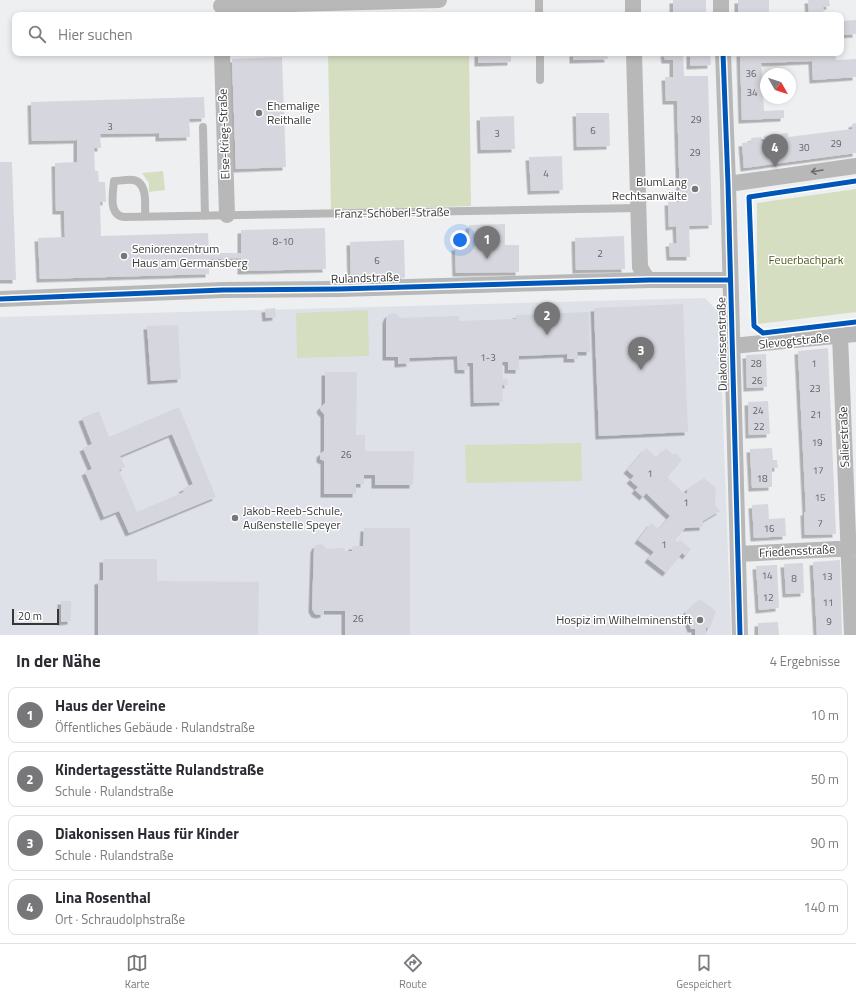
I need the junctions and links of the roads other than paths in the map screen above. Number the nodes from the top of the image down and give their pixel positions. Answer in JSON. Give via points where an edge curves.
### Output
{"nodes":[{"id":1,"x":398,"y":0,"type":"edge"},
{"id":2,"x":439,"y":0,"type":"edge"},
{"id":3,"x":539,"y":0,"type":"edge"},
{"id":4,"x":633,"y":0,"type":"edge"},
{"id":5,"x":721,"y":0,"type":"edge"},
{"id":6,"x":221,"y":7,"type":"edge"},
{"id":7,"x":539,"y":12,"type":"edge"},
{"id":8,"x":633,"y":12,"type":"edge"},
{"id":9,"x":721,"y":12,"type":"edge"},
{"id":10,"x":222,"y":56,"type":"edge"},
{"id":11,"x":540,"y":56,"type":"edge"},
{"id":12,"x":634,"y":56,"type":"edge"},
{"id":13,"x":723,"y":56,"type":"edge"},
{"id":14,"x":540,"y":80,"type":"dead end"},
{"id":15,"x":203,"y":128,"type":"dead end"},
{"id":16,"x":856,"y":166,"type":"edge"},
{"id":17,"x":728,"y":184,"type":"junction"},
{"id":18,"x":639,"y":208,"type":"junction"},
{"id":19,"x":227,"y":215,"type":"junction"},
{"id":20,"x":145,"y":216,"type":"junction"},
{"id":21,"x":205,"y":216,"type":"junction"},
{"id":22,"x":650,"y":280,"type":"junction"},
{"id":23,"x":730,"y":280,"type":"junction"},
{"id":24,"x":0,"y":299,"type":"edge"},
{"id":25,"x":856,"y":334,"type":"edge"},
{"id":26,"x":840,"y":336,"type":"junction"},
{"id":27,"x":732,"y":346,"type":"junction"},
{"id":28,"x":852,"y":548,"type":"edge"},
{"id":29,"x":738,"y":554,"type":"junction"},
{"id":30,"x":740,"y":635,"type":"edge"},
{"id":31,"x":852,"y":635,"type":"edge"}],
"edges":[{"from":1,"to":2,"type":"street"},
{"from":1,"to":6,"type":"street"},
{"from":3,"to":7,"type":"lane"},
{"from":4,"to":8,"type":"street"},
{"from":5,"to":9,"type":"street"},
{"from":10,"to":19,"type":"street","name":"Else-Krieg-Straße"},
{"from":11,"to":14,"type":"lane"},
{"from":12,"to":18,"type":"street"},
{"from":13,"to":17,"type":"street","name":"Diakonissenstraße"},
{"from":15,"to":21,"type":"lane"},
{"from":16,"to":17,"type":"street","one_way":true},
{"from":17,"to":23,"type":"street","name":"Diakonissenstraße"},
{"from":18,"to":19,"type":"lane","name":"Franz-Schöberl-Straße"},
{"from":18,"to":22,"type":"street","via":[[640,267]]},
{"from":19,"to":21,"type":"lane","name":"Franz-Schöberl-Straße"},
{"from":20,"to":20,"type":"lane","name":"Franz-Schöberl-Straße","via":[[124,218],[114,213],[114,181],[133,180],[142,186]]},
{"from":20,"to":21,"type":"lane","name":"Franz-Schöberl-Straße"},
{"from":22,"to":23,"type":"street","name":"Rulandstraße"},
{"from":22,"to":24,"type":"street","name":"Rulandstraße","via":[[223,290]]},
{"from":23,"to":27,"type":"street","name":"Diakonissenstraße"},
{"from":25,"to":26,"type":"street","name":"Slevogtstraße"},
{"from":26,"to":27,"type":"street","name":"Slevogtstraße"},
{"from":26,"to":28,"type":"street","name":"Salierstraße"},
{"from":27,"to":29,"type":"street","name":"Diakonissenstraße"},
{"from":28,"to":29,"type":"street","name":"Friedensstraße"},
{"from":28,"to":31,"type":"street","name":"Salierstraße"},
{"from":29,"to":30,"type":"street","name":"Diakonissenstraße"}]}
